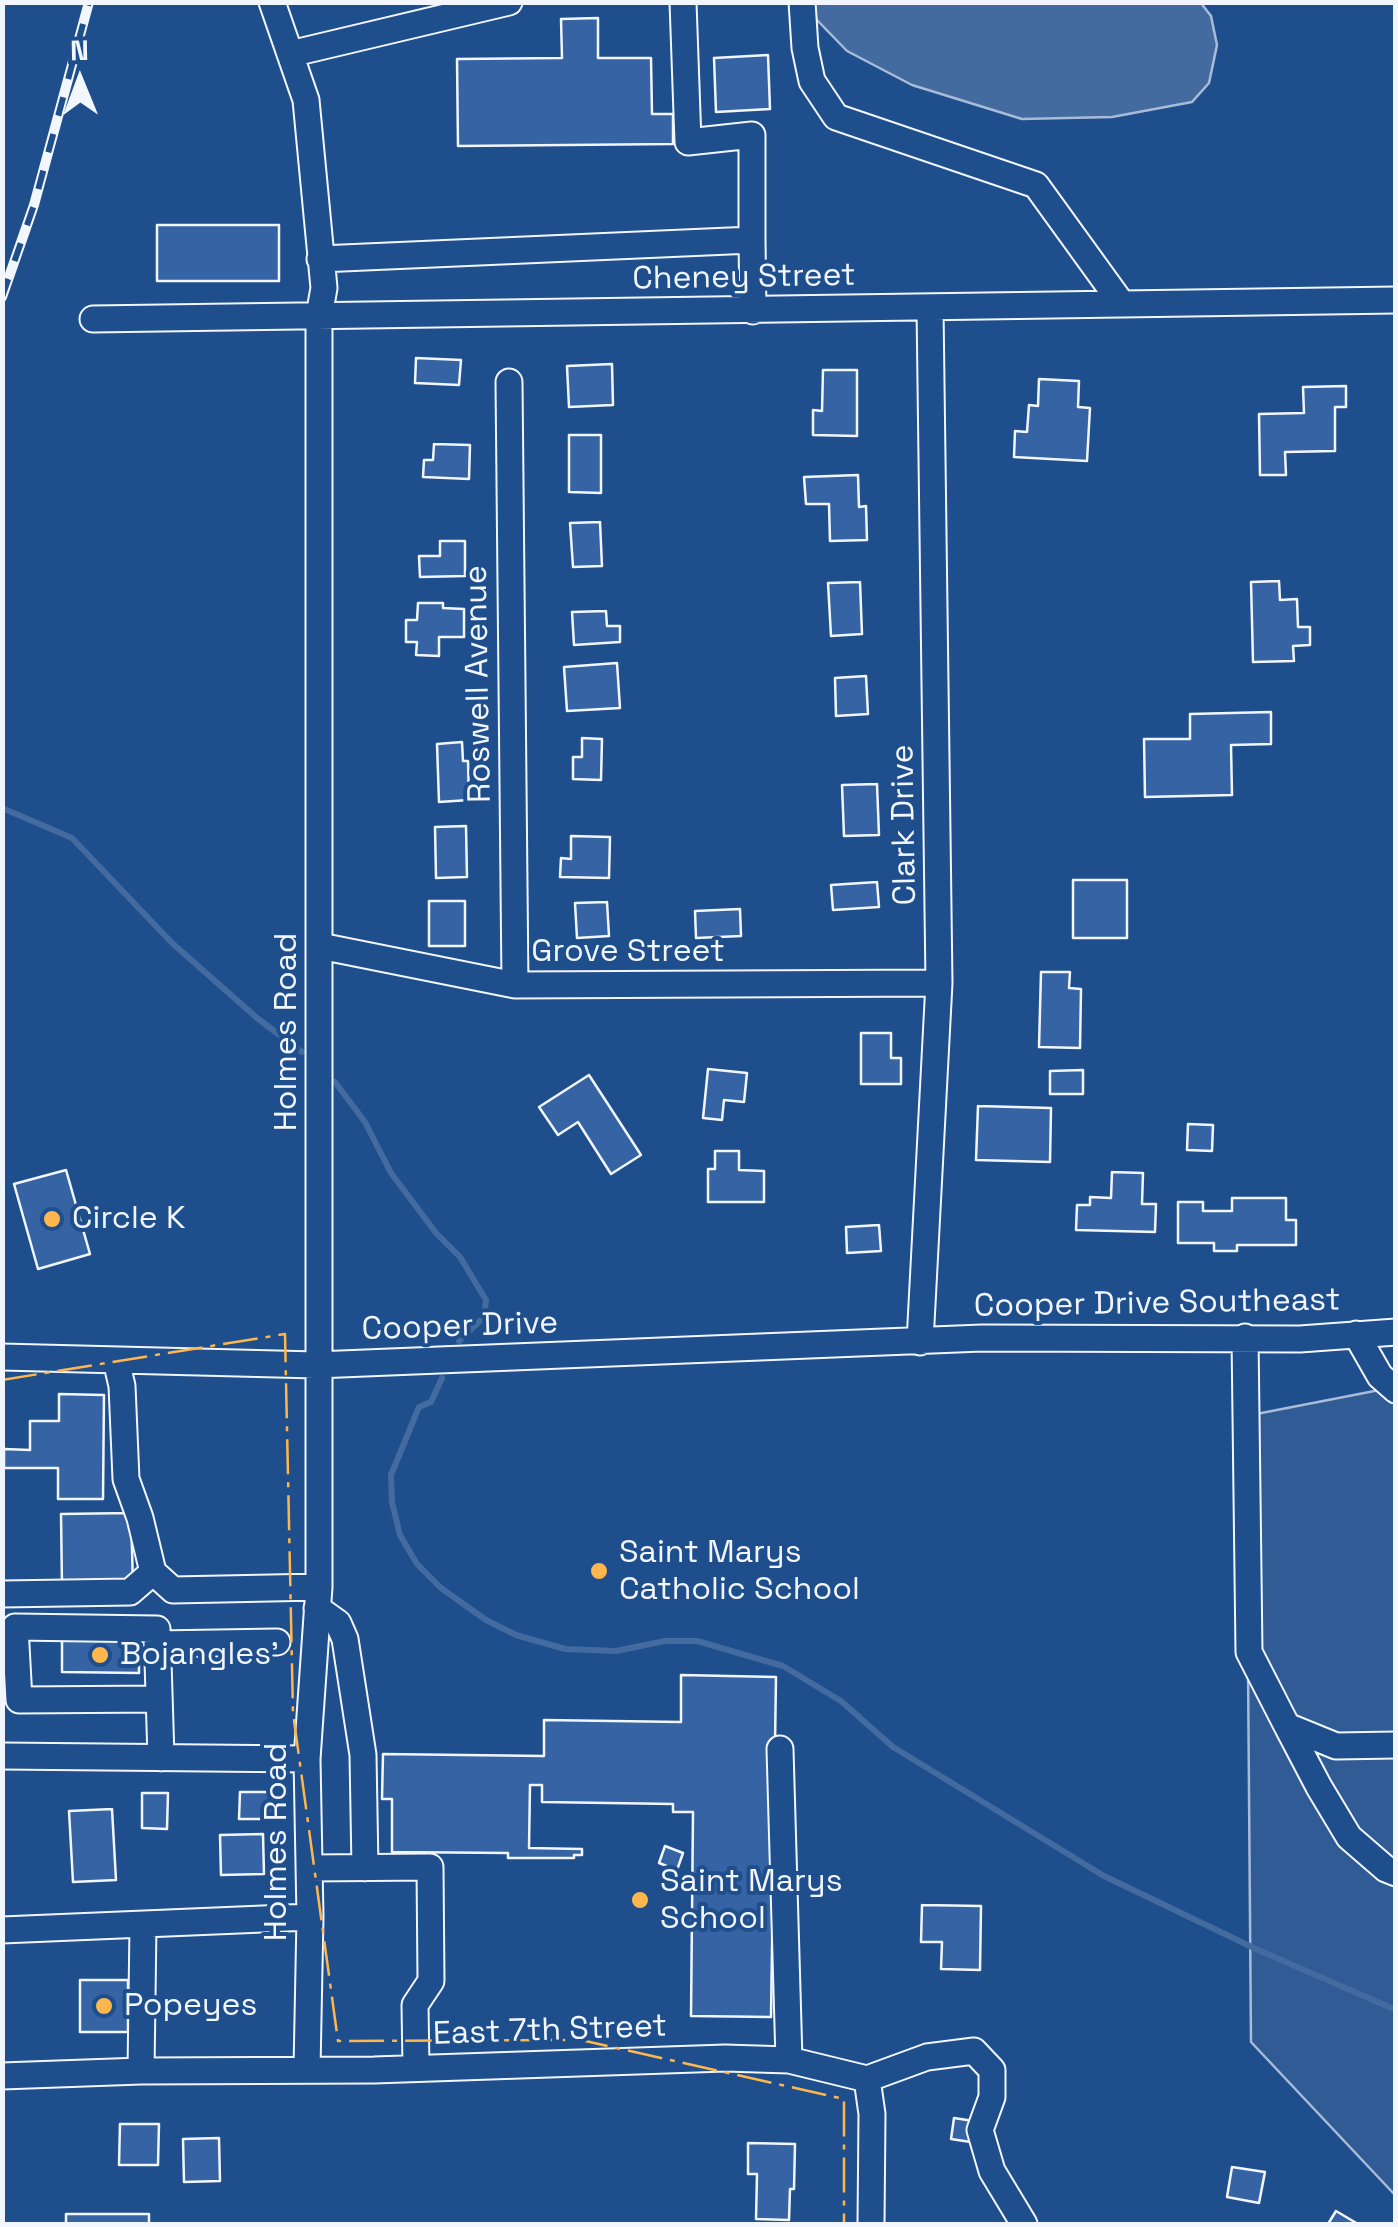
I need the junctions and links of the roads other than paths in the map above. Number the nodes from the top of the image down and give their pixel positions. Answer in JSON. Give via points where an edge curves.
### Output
{"nodes":[{"id":1,"x":272,"y":2,"type":"edge"},
{"id":2,"x":509,"y":2,"type":"edge"},
{"id":3,"x":683,"y":2,"type":"edge"},
{"id":4,"x":802,"y":2,"type":"edge"},
{"id":5,"x":290,"y":54,"type":"junction"},
{"id":6,"x":752,"y":240,"type":"junction"},
{"id":7,"x":320,"y":259,"type":"junction"},
{"id":8,"x":1396,"y":300,"type":"edge"},
{"id":9,"x":1122,"y":304,"type":"junction"},
{"id":10,"x":930,"y":308,"type":"junction"},
{"id":11,"x":753,"y":310,"type":"junction"},
{"id":12,"x":319,"y":316,"type":"junction"},
{"id":13,"x":93,"y":319,"type":"dead end"},
{"id":14,"x":508,"y":382,"type":"dead end"},
{"id":15,"x":320,"y":946,"type":"junction"},
{"id":16,"x":939,"y":983,"type":"junction"},
{"id":17,"x":515,"y":986,"type":"junction"},
{"id":18,"x":1396,"y":1332,"type":"edge"},
{"id":19,"x":1356,"y":1334,"type":"junction"},
{"id":20,"x":1245,"y":1337,"type":"junction"},
{"id":21,"x":920,"y":1342,"type":"junction"},
{"id":22,"x":2,"y":1357,"type":"edge"},
{"id":23,"x":116,"y":1360,"type":"junction"},
{"id":24,"x":316,"y":1364,"type":"junction"},
{"id":25,"x":1396,"y":1390,"type":"edge"},
{"id":26,"x":152,"y":1572,"type":"junction"},
{"id":27,"x":2,"y":1594,"type":"edge"},
{"id":28,"x":318,"y":1597,"type":"junction"},
{"id":29,"x":276,"y":1642,"type":"dead end"},
{"id":30,"x":157,"y":1644,"type":"junction"},
{"id":31,"x":10,"y":1671,"type":"edge"},
{"id":32,"x":159,"y":1699,"type":"junction"},
{"id":33,"x":1287,"y":1726,"type":"junction"},
{"id":34,"x":1396,"y":1745,"type":"edge"},
{"id":35,"x":780,"y":1749,"type":"dead end"},
{"id":36,"x":2,"y":1756,"type":"edge"},
{"id":37,"x":161,"y":1758,"type":"junction"},
{"id":38,"x":307,"y":1759,"type":"junction"},
{"id":39,"x":309,"y":1868,"type":"junction"},
{"id":40,"x":365,"y":1868,"type":"junction"},
{"id":41,"x":1396,"y":1873,"type":"edge"},
{"id":42,"x":310,"y":1917,"type":"junction"},
{"id":43,"x":143,"y":1924,"type":"junction"},
{"id":44,"x":2,"y":1930,"type":"edge"},
{"id":45,"x":790,"y":2060,"type":"junction"},
{"id":46,"x":416,"y":2068,"type":"junction"},
{"id":47,"x":308,"y":2069,"type":"junction"},
{"id":48,"x":141,"y":2070,"type":"junction"},
{"id":49,"x":2,"y":2076,"type":"edge"},
{"id":50,"x":867,"y":2079,"type":"junction"},
{"id":51,"x":871,"y":2224,"type":"edge"},
{"id":52,"x":1024,"y":2224,"type":"edge"}],
"edges":[{"from":1,"to":5,"type":"street","name":"Holmes Road"},
{"from":2,"to":5,"type":"street"},
{"from":3,"to":6,"type":"street","via":[[688,142],[752,134]]},
{"from":4,"to":9,"type":"street","via":[[812,81],[836,117],[1036,185]]},
{"from":5,"to":7,"type":"street","name":"Holmes Road","via":[[306,100]]},
{"from":6,"to":7,"type":"street"},
{"from":6,"to":11,"type":"street"},
{"from":7,"to":12,"type":"street","name":"Holmes Road"},
{"from":8,"to":9,"type":"street","name":"Cheney Street"},
{"from":9,"to":10,"type":"street","name":"Cheney Street"},
{"from":10,"to":11,"type":"street","name":"Cheney Street"},
{"from":10,"to":16,"type":"street","name":"Clark Drive"},
{"from":11,"to":12,"type":"street","name":"Cheney Street"},
{"from":12,"to":13,"type":"street","name":"Cheney Street"},
{"from":12,"to":15,"type":"street","name":"Holmes Road"},
{"from":14,"to":17,"type":"street","name":"Roswell Avenue"},
{"from":15,"to":17,"type":"street","name":"Grove Street"},
{"from":15,"to":24,"type":"street","name":"Holmes Road"},
{"from":16,"to":17,"type":"street","name":"Grove Street"},
{"from":16,"to":21,"type":"street","name":"Clark Drive"},
{"from":18,"to":19,"type":"street","name":"Cooper Drive Southeast"},
{"from":19,"to":20,"type":"street","name":"Cooper Drive Southeast"},
{"from":19,"to":25,"type":"street"},
{"from":20,"to":21,"type":"street","name":"Cooper Drive Southeast"},
{"from":20,"to":33,"type":"street","via":[[1248,1652]]},
{"from":21,"to":24,"type":"street","name":"Cooper Drive"},
{"from":22,"to":23,"type":"street","name":"Cooper Drive"},
{"from":23,"to":24,"type":"street","name":"Cooper Drive"},
{"from":23,"to":26,"type":"street","via":[[126,1478]]},
{"from":24,"to":28,"type":"street","name":"Holmes Road"},
{"from":26,"to":27,"type":"street","via":[[130,1592]]},
{"from":26,"to":28,"type":"street","via":[[174,1590]]},
{"from":28,"to":38,"type":"street","name":"Holmes Road"},
{"from":28,"to":40,"type":"street","via":[[346,1639],[363,1755]]},
{"from":29,"to":30,"type":"street"},
{"from":30,"to":31,"type":"street","via":[[157,1629],[15,1627]]},
{"from":30,"to":32,"type":"street"},
{"from":31,"to":32,"type":"street","via":[[18,1700]]},
{"from":32,"to":37,"type":"street"},
{"from":33,"to":34,"type":"street","via":[[1336,1746]]},
{"from":33,"to":41,"type":"street","via":[[1349,1837]]},
{"from":35,"to":45,"type":"street"},
{"from":36,"to":37,"type":"street"},
{"from":37,"to":38,"type":"street"},
{"from":38,"to":39,"type":"street","name":"Holmes Road"},
{"from":39,"to":40,"type":"street"},
{"from":39,"to":42,"type":"street","name":"Holmes Road"},
{"from":40,"to":46,"type":"street","via":[[430,1867],[431,1981],[415,2006]]},
{"from":42,"to":43,"type":"street"},
{"from":42,"to":47,"type":"street","name":"Holmes Road"},
{"from":43,"to":44,"type":"street"},
{"from":43,"to":48,"type":"street"},
{"from":45,"to":46,"type":"street","name":"East 7th Street"},
{"from":45,"to":50,"type":"street","name":"East 7th Street"},
{"from":46,"to":47,"type":"street","name":"East 7th Street"},
{"from":47,"to":48,"type":"street","name":"East 7th Street"},
{"from":48,"to":49,"type":"street","name":"East 7th Street"},
{"from":50,"to":51,"type":"street"},
{"from":50,"to":52,"type":"street","via":[[927,2057],[974,2051],[992,2070],[992,2097],[980,2130],[992,2170]]}]}
